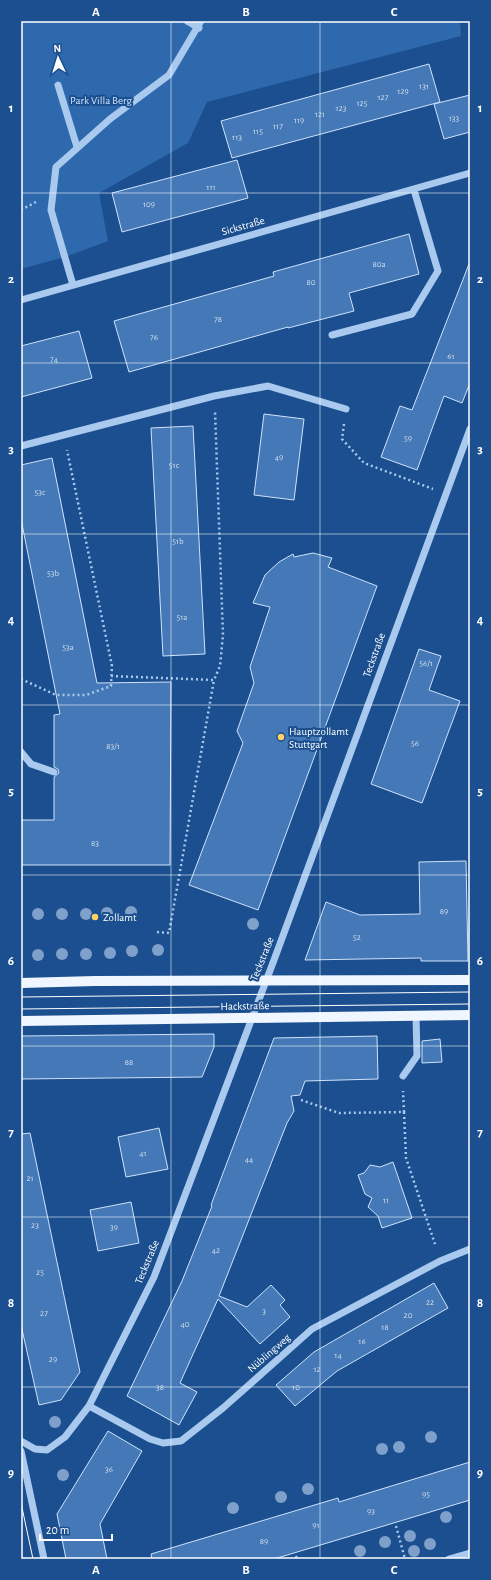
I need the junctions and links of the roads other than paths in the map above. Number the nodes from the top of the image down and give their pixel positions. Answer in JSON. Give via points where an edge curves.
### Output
{"nodes":[{"id":1,"x":187,"y":21,"type":"edge"},
{"id":2,"x":200,"y":24,"type":"edge"},
{"id":3,"x":58,"y":85,"type":"dead end"},
{"id":4,"x":77,"y":147,"type":"junction"},
{"id":5,"x":470,"y":173,"type":"edge"},
{"id":6,"x":414,"y":190,"type":"junction"},
{"id":7,"x":72,"y":285,"type":"junction"},
{"id":8,"x":21,"y":300,"type":"edge"},
{"id":9,"x":332,"y":335,"type":"dead end"},
{"id":10,"x":346,"y":409,"type":"road end"},
{"id":11,"x":470,"y":429,"type":"edge"},
{"id":12,"x":21,"y":446,"type":"edge"},
{"id":13,"x":21,"y":752,"type":"edge"},
{"id":14,"x":54,"y":772,"type":"dead end"},
{"id":15,"x":470,"y":980,"type":"edge"},
{"id":16,"x":264,"y":981,"type":"junction"},
{"id":17,"x":21,"y":983,"type":"edge"},
{"id":18,"x":470,"y":1014,"type":"edge"},
{"id":19,"x":416,"y":1015,"type":"junction"},
{"id":20,"x":250,"y":1018,"type":"junction"},
{"id":21,"x":21,"y":1021,"type":"edge"},
{"id":22,"x":403,"y":1076,"type":"road end"},
{"id":23,"x":470,"y":1249,"type":"edge"},
{"id":24,"x":89,"y":1406,"type":"junction"},
{"id":25,"x":21,"y":1441,"type":"edge"},
{"id":26,"x":21,"y":1451,"type":"edge"},
{"id":27,"x":470,"y":1553,"type":"edge"},
{"id":28,"x":44,"y":1559,"type":"edge"},
{"id":29,"x":449,"y":1559,"type":"edge"}],
"edges":[{"from":1,"to":2,"type":"street"},
{"from":2,"to":4,"type":"street","via":[[169,75],[110,118]]},
{"from":3,"to":4,"type":"street"},
{"from":4,"to":7,"type":"street","via":[[56,168],[51,210]]},
{"from":5,"to":6,"type":"street","name":"Sickstraße"},
{"from":6,"to":7,"type":"street","name":"Sickstraße"},
{"from":6,"to":9,"type":"street","via":[[438,271],[412,314]]},
{"from":7,"to":8,"type":"street","name":"Sickstraße"},
{"from":10,"to":12,"type":"street","via":[[268,386],[214,396]]},
{"from":11,"to":16,"type":"street","name":"Teckstraße"},
{"from":13,"to":14,"type":"street","via":[[31,764]]},
{"from":15,"to":16,"type":"main road"},
{"from":16,"to":17,"type":"main road"},
{"from":16,"to":20,"type":"street","name":"Teckstraße"},
{"from":18,"to":19,"type":"main road","name":"Hackstraße"},
{"from":19,"to":20,"type":"main road","name":"Hackstraße"},
{"from":19,"to":22,"type":"street","via":[[417,1056]]},
{"from":20,"to":21,"type":"main road","name":"Hackstraße"},
{"from":20,"to":24,"type":"street","name":"Teckstraße","via":[[154,1277]]},
{"from":23,"to":24,"type":"street","name":"Nüblingweg","via":[[440,1261],[312,1329],[223,1408],[181,1441],[163,1443],[150,1439]]},
{"from":24,"to":25,"type":"street","name":"Teckstraße","via":[[65,1437],[47,1450],[35,1449]]},
{"from":26,"to":28,"type":"street"},
{"from":27,"to":29,"type":"street"}]}
